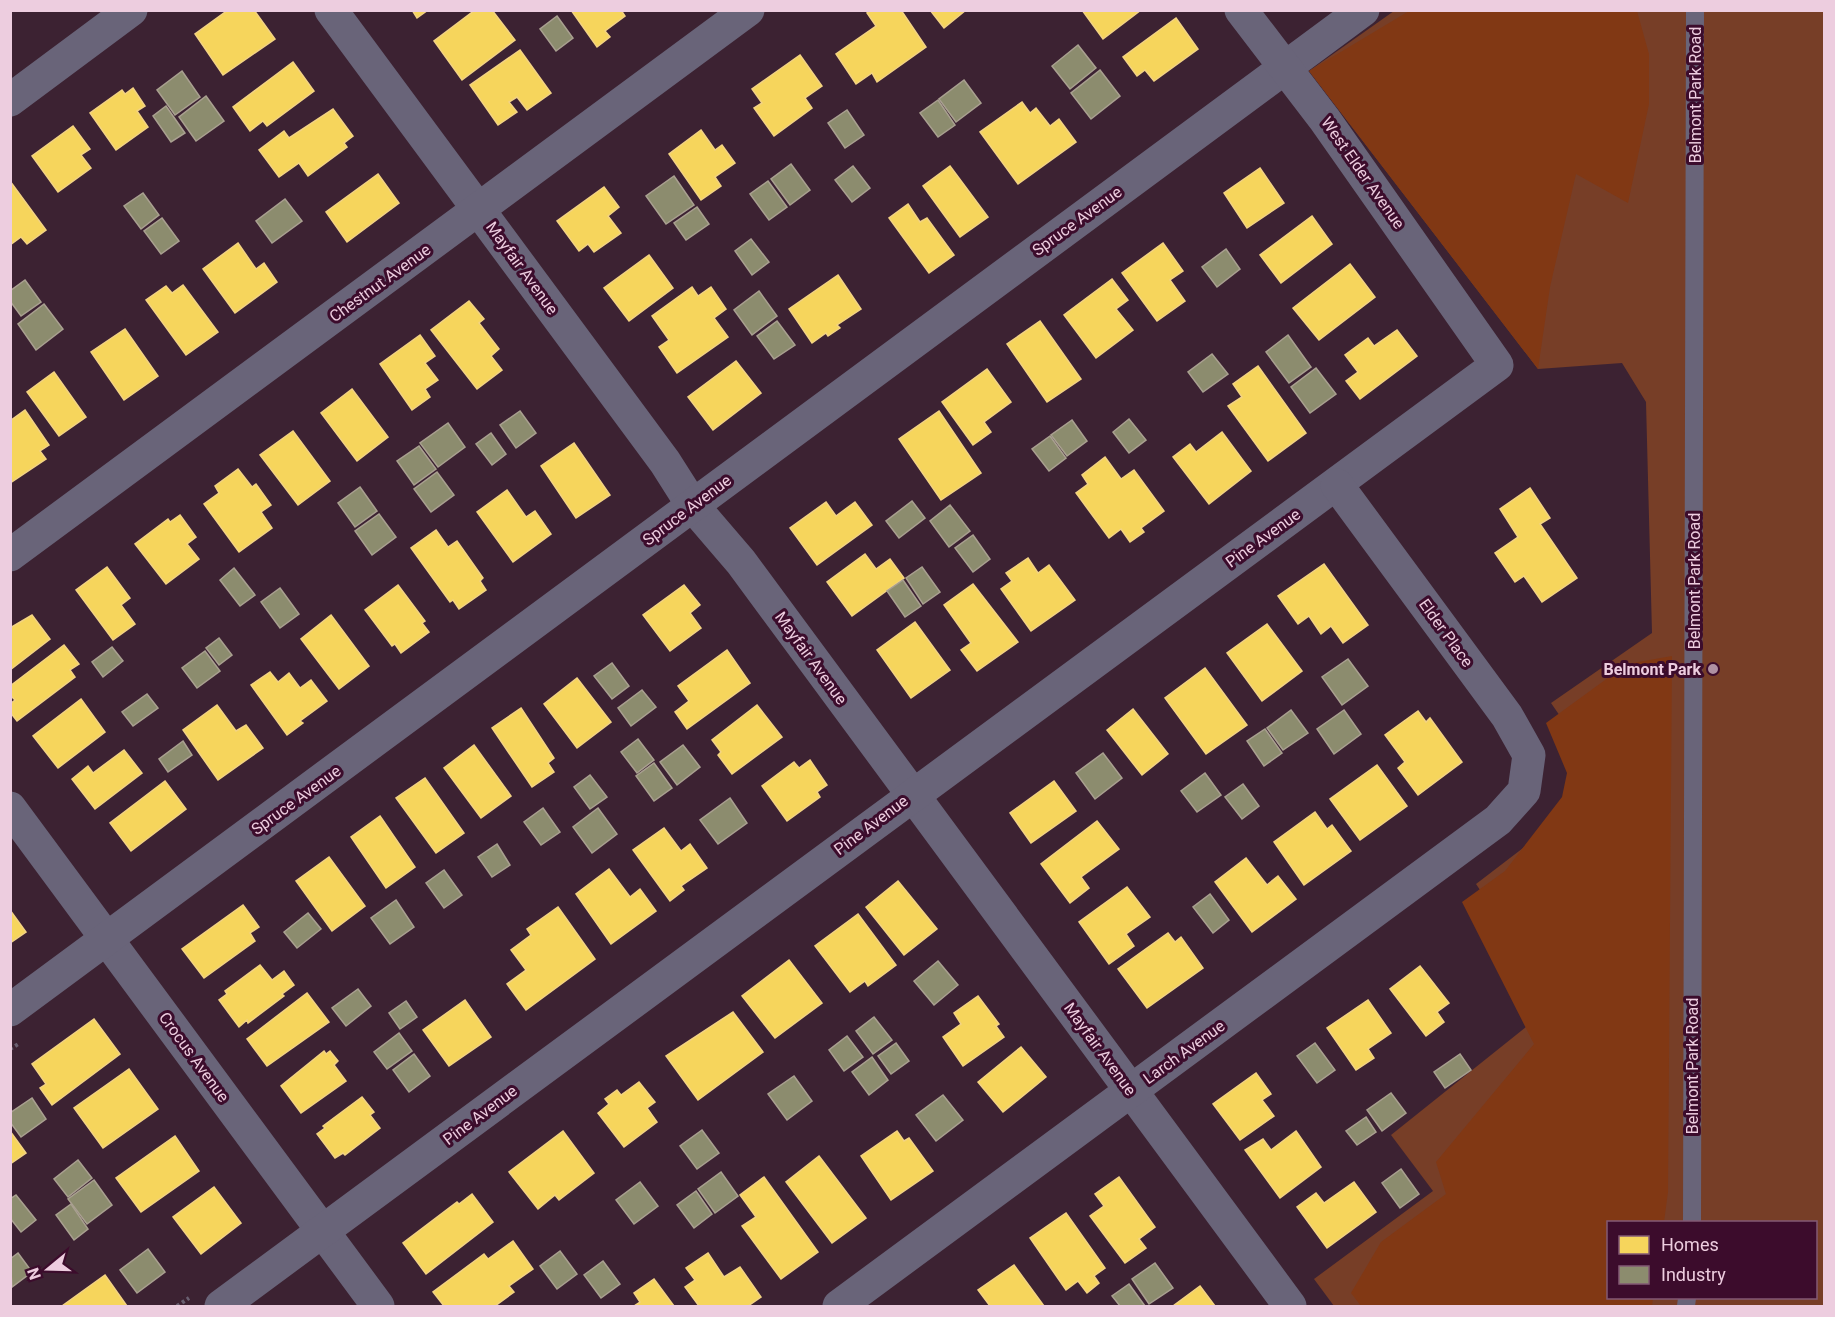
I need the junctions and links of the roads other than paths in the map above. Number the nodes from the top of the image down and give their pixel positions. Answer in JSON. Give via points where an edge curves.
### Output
{"nodes":[{"id":1,"x":131,"y":10,"type":"edge"},
{"id":2,"x":331,"y":10,"type":"edge"},
{"id":3,"x":748,"y":10,"type":"edge"},
{"id":4,"x":1241,"y":10,"type":"edge"},
{"id":5,"x":1363,"y":10,"type":"edge"},
{"id":6,"x":1695,"y":10,"type":"edge"},
{"id":7,"x":1284,"y":68,"type":"junction"},
{"id":8,"x":10,"y":100,"type":"edge"},
{"id":9,"x":479,"y":210,"type":"junction"},
{"id":10,"x":1479,"y":339,"type":"joint"},
{"id":11,"x":1337,"y":484,"type":"junction"},
{"id":12,"x":693,"y":506,"type":"junction"},
{"id":13,"x":10,"y":555,"type":"edge"},
{"id":14,"x":1524,"y":791,"type":"joint"},
{"id":15,"x":912,"y":795,"type":"junction"},
{"id":16,"x":10,"y":807,"type":"edge"},
{"id":17,"x":107,"y":939,"type":"junction"},
{"id":18,"x":10,"y":1010,"type":"edge"},
{"id":19,"x":1131,"y":1091,"type":"junction"},
{"id":20,"x":1692,"y":1221,"type":"edge"},
{"id":21,"x":322,"y":1231,"type":"junction"},
{"id":22,"x":221,"y":1306,"type":"edge"},
{"id":23,"x":378,"y":1306,"type":"edge"},
{"id":24,"x":839,"y":1306,"type":"edge"},
{"id":25,"x":1290,"y":1306,"type":"edge"}],
"edges":[{"from":1,"to":8,"type":"street"},
{"from":2,"to":9,"type":"street","name":"Mayfair Avenue"},
{"from":3,"to":9,"type":"street","name":"Chestnut Avenue"},
{"from":4,"to":7,"type":"street","name":"West Elder Avenue"},
{"from":5,"to":7,"type":"street","name":"Spruce Avenue"},
{"from":6,"to":20,"type":"lane","name":"Belmont Park Road"},
{"from":7,"to":10,"type":"street","name":"West Elder Avenue"},
{"from":7,"to":12,"type":"street","name":"Spruce Avenue"},
{"from":9,"to":12,"type":"street","name":"Mayfair Avenue","via":[[665,462]]},
{"from":9,"to":13,"type":"street","name":"Chestnut Avenue"},
{"from":10,"to":11,"type":"street","name":"Pine Avenue","via":[[1497,364]]},
{"from":11,"to":14,"type":"street","name":"Elder Place","via":[[1507,716],[1528,755]]},
{"from":11,"to":15,"type":"street","name":"Pine Avenue"},
{"from":12,"to":15,"type":"street","name":"Mayfair Avenue","via":[[741,562]]},
{"from":12,"to":17,"type":"street","name":"Spruce Avenue"},
{"from":14,"to":19,"type":"street","name":"Larch Avenue","via":[[1498,820]]},
{"from":15,"to":19,"type":"street","name":"Mayfair Avenue"},
{"from":15,"to":21,"type":"street","name":"Pine Avenue"},
{"from":16,"to":17,"type":"street","name":"Crocus Avenue"},
{"from":17,"to":18,"type":"street","name":"Spruce Avenue"},
{"from":17,"to":21,"type":"street","name":"Crocus Avenue"},
{"from":19,"to":24,"type":"street","name":"Larch Avenue"},
{"from":19,"to":25,"type":"street","name":"Mayfair Avenue"},
{"from":21,"to":22,"type":"street","name":"Pine Avenue"},
{"from":21,"to":23,"type":"street","name":"Crocus Avenue"}]}
